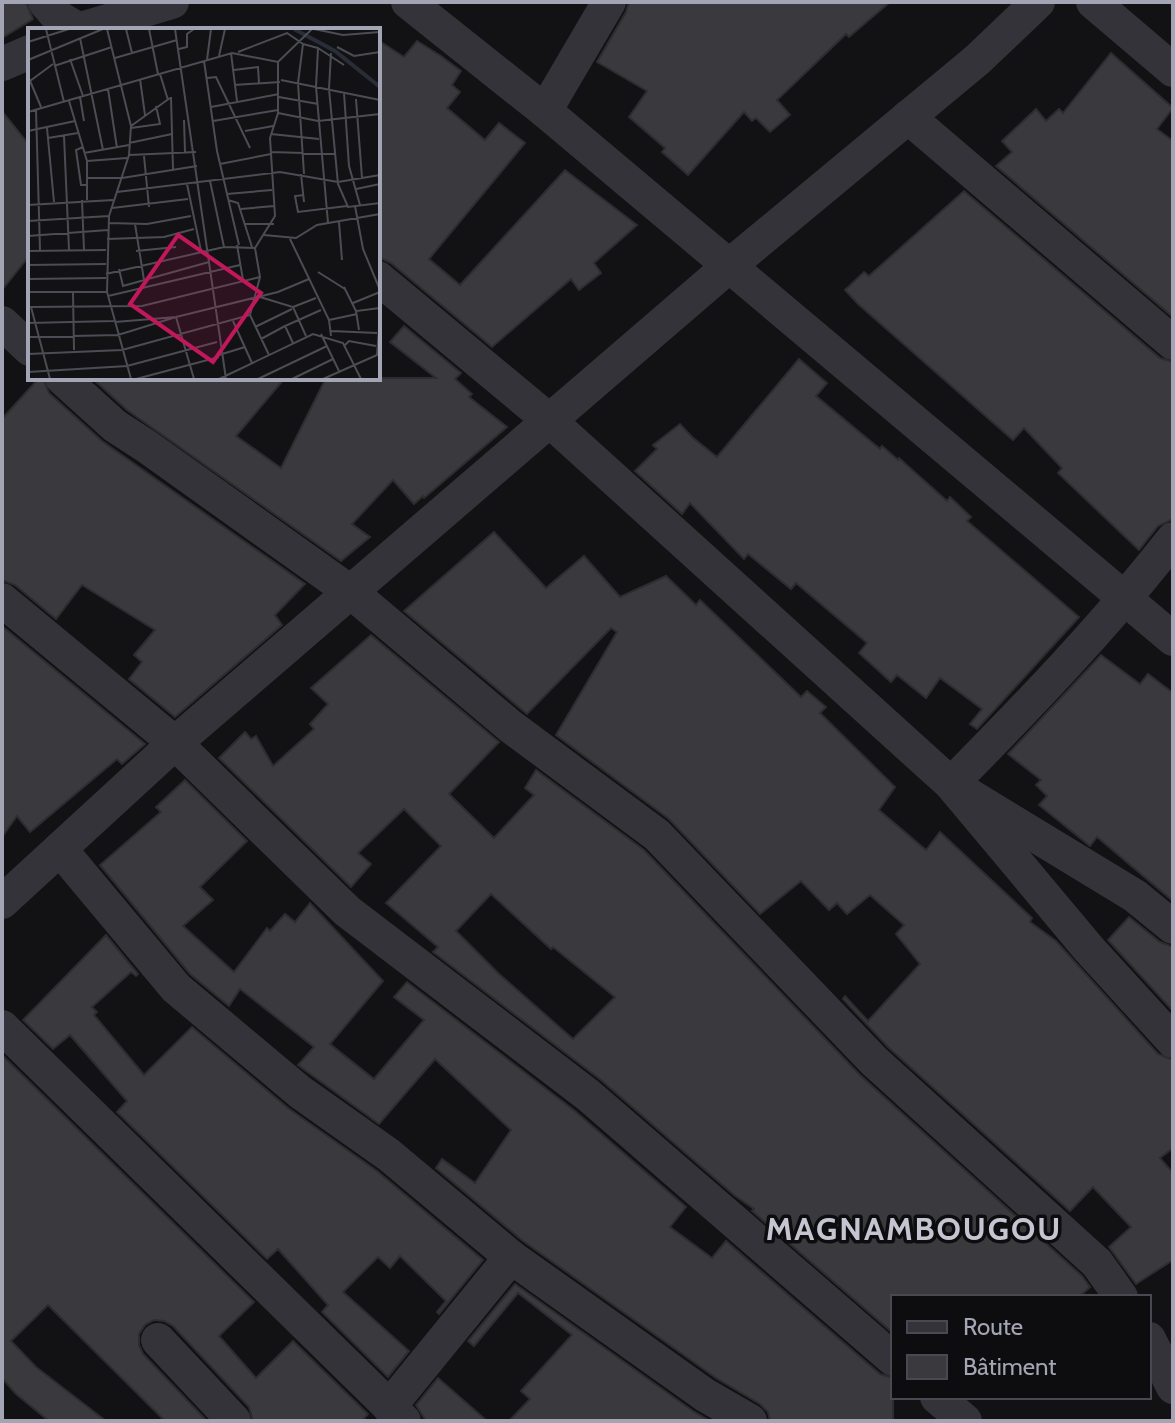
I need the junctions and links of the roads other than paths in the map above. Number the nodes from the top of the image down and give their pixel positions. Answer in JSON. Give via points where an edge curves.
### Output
{"nodes":[{"id":1,"x":172,"y":2,"type":"edge"},
{"id":2,"x":408,"y":2,"type":"edge"},
{"id":3,"x":609,"y":2,"type":"edge"},
{"id":4,"x":1038,"y":2,"type":"edge"},
{"id":5,"x":1093,"y":2,"type":"edge"},
{"id":6,"x":65,"y":18,"type":"edge"},
{"id":7,"x":28,"y":53,"type":"edge"},
{"id":8,"x":2,"y":64,"type":"edge"},
{"id":9,"x":1173,"y":70,"type":"edge"},
{"id":10,"x":545,"y":111,"type":"junction"},
{"id":11,"x":908,"y":117,"type":"junction"},
{"id":12,"x":729,"y":266,"type":"junction"},
{"id":13,"x":380,"y":280,"type":"edge"},
{"id":14,"x":2,"y":323,"type":"edge"},
{"id":15,"x":1173,"y":343,"type":"edge"},
{"id":16,"x":28,"y":347,"type":"edge"},
{"id":17,"x":64,"y":380,"type":"edge"},
{"id":18,"x":550,"y":421,"type":"junction"},
{"id":19,"x":1173,"y":539,"type":"edge"},
{"id":20,"x":352,"y":593,"type":"junction"},
{"id":21,"x":1126,"y":599,"type":"junction"},
{"id":22,"x":2,"y":600,"type":"edge"},
{"id":23,"x":1173,"y":639,"type":"edge"},
{"id":24,"x":175,"y":743,"type":"junction"},
{"id":25,"x":951,"y":784,"type":"junction"},
{"id":26,"x":60,"y":849,"type":"junction"},
{"id":27,"x":2,"y":902,"type":"edge"},
{"id":28,"x":1173,"y":927,"type":"edge"},
{"id":29,"x":2,"y":1027,"type":"edge"},
{"id":30,"x":1173,"y":1041,"type":"edge"},
{"id":31,"x":511,"y":1257,"type":"junction"},
{"id":32,"x":1120,"y":1295,"type":"edge"},
{"id":33,"x":158,"y":1340,"type":"dead end"},
{"id":34,"x":1151,"y":1343,"type":"edge"},
{"id":35,"x":891,"y":1357,"type":"edge"},
{"id":36,"x":1173,"y":1387,"type":"edge"},
{"id":37,"x":939,"y":1399,"type":"edge"},
{"id":38,"x":396,"y":1414,"type":"edge"},
{"id":39,"x":234,"y":1421,"type":"edge"},
{"id":40,"x":750,"y":1421,"type":"edge"},
{"id":41,"x":965,"y":1421,"type":"edge"}],
"edges":[{"from":1,"to":6,"type":"street"},
{"from":2,"to":10,"type":"street"},
{"from":3,"to":10,"type":"street"},
{"from":4,"to":11,"type":"street"},
{"from":5,"to":9,"type":"street"},
{"from":7,"to":8,"type":"street"},
{"from":10,"to":12,"type":"street"},
{"from":11,"to":12,"type":"street"},
{"from":11,"to":15,"type":"street"},
{"from":12,"to":18,"type":"street"},
{"from":12,"to":21,"type":"street"},
{"from":13,"to":18,"type":"street"},
{"from":14,"to":16,"type":"street"},
{"from":17,"to":20,"type":"street","via":[[115,426]]},
{"from":18,"to":20,"type":"street"},
{"from":18,"to":25,"type":"street"},
{"from":19,"to":21,"type":"street"},
{"from":20,"to":24,"type":"street"},
{"from":20,"to":32,"type":"street","via":[[510,726],[657,835],[874,1061],[1097,1263]]},
{"from":21,"to":23,"type":"street"},
{"from":21,"to":25,"type":"street"},
{"from":22,"to":24,"type":"street"},
{"from":24,"to":26,"type":"street"},
{"from":24,"to":35,"type":"street","via":[[347,911],[588,1095]]},
{"from":25,"to":28,"type":"street","via":[[1135,896]]},
{"from":25,"to":30,"type":"street"},
{"from":26,"to":27,"type":"street"},
{"from":26,"to":31,"type":"street","via":[[176,988]]},
{"from":29,"to":38,"type":"street"},
{"from":31,"to":38,"type":"street"},
{"from":31,"to":40,"type":"street","via":[[705,1395]]},
{"from":33,"to":39,"type":"street"},
{"from":34,"to":36,"type":"street"},
{"from":37,"to":41,"type":"street"}]}
